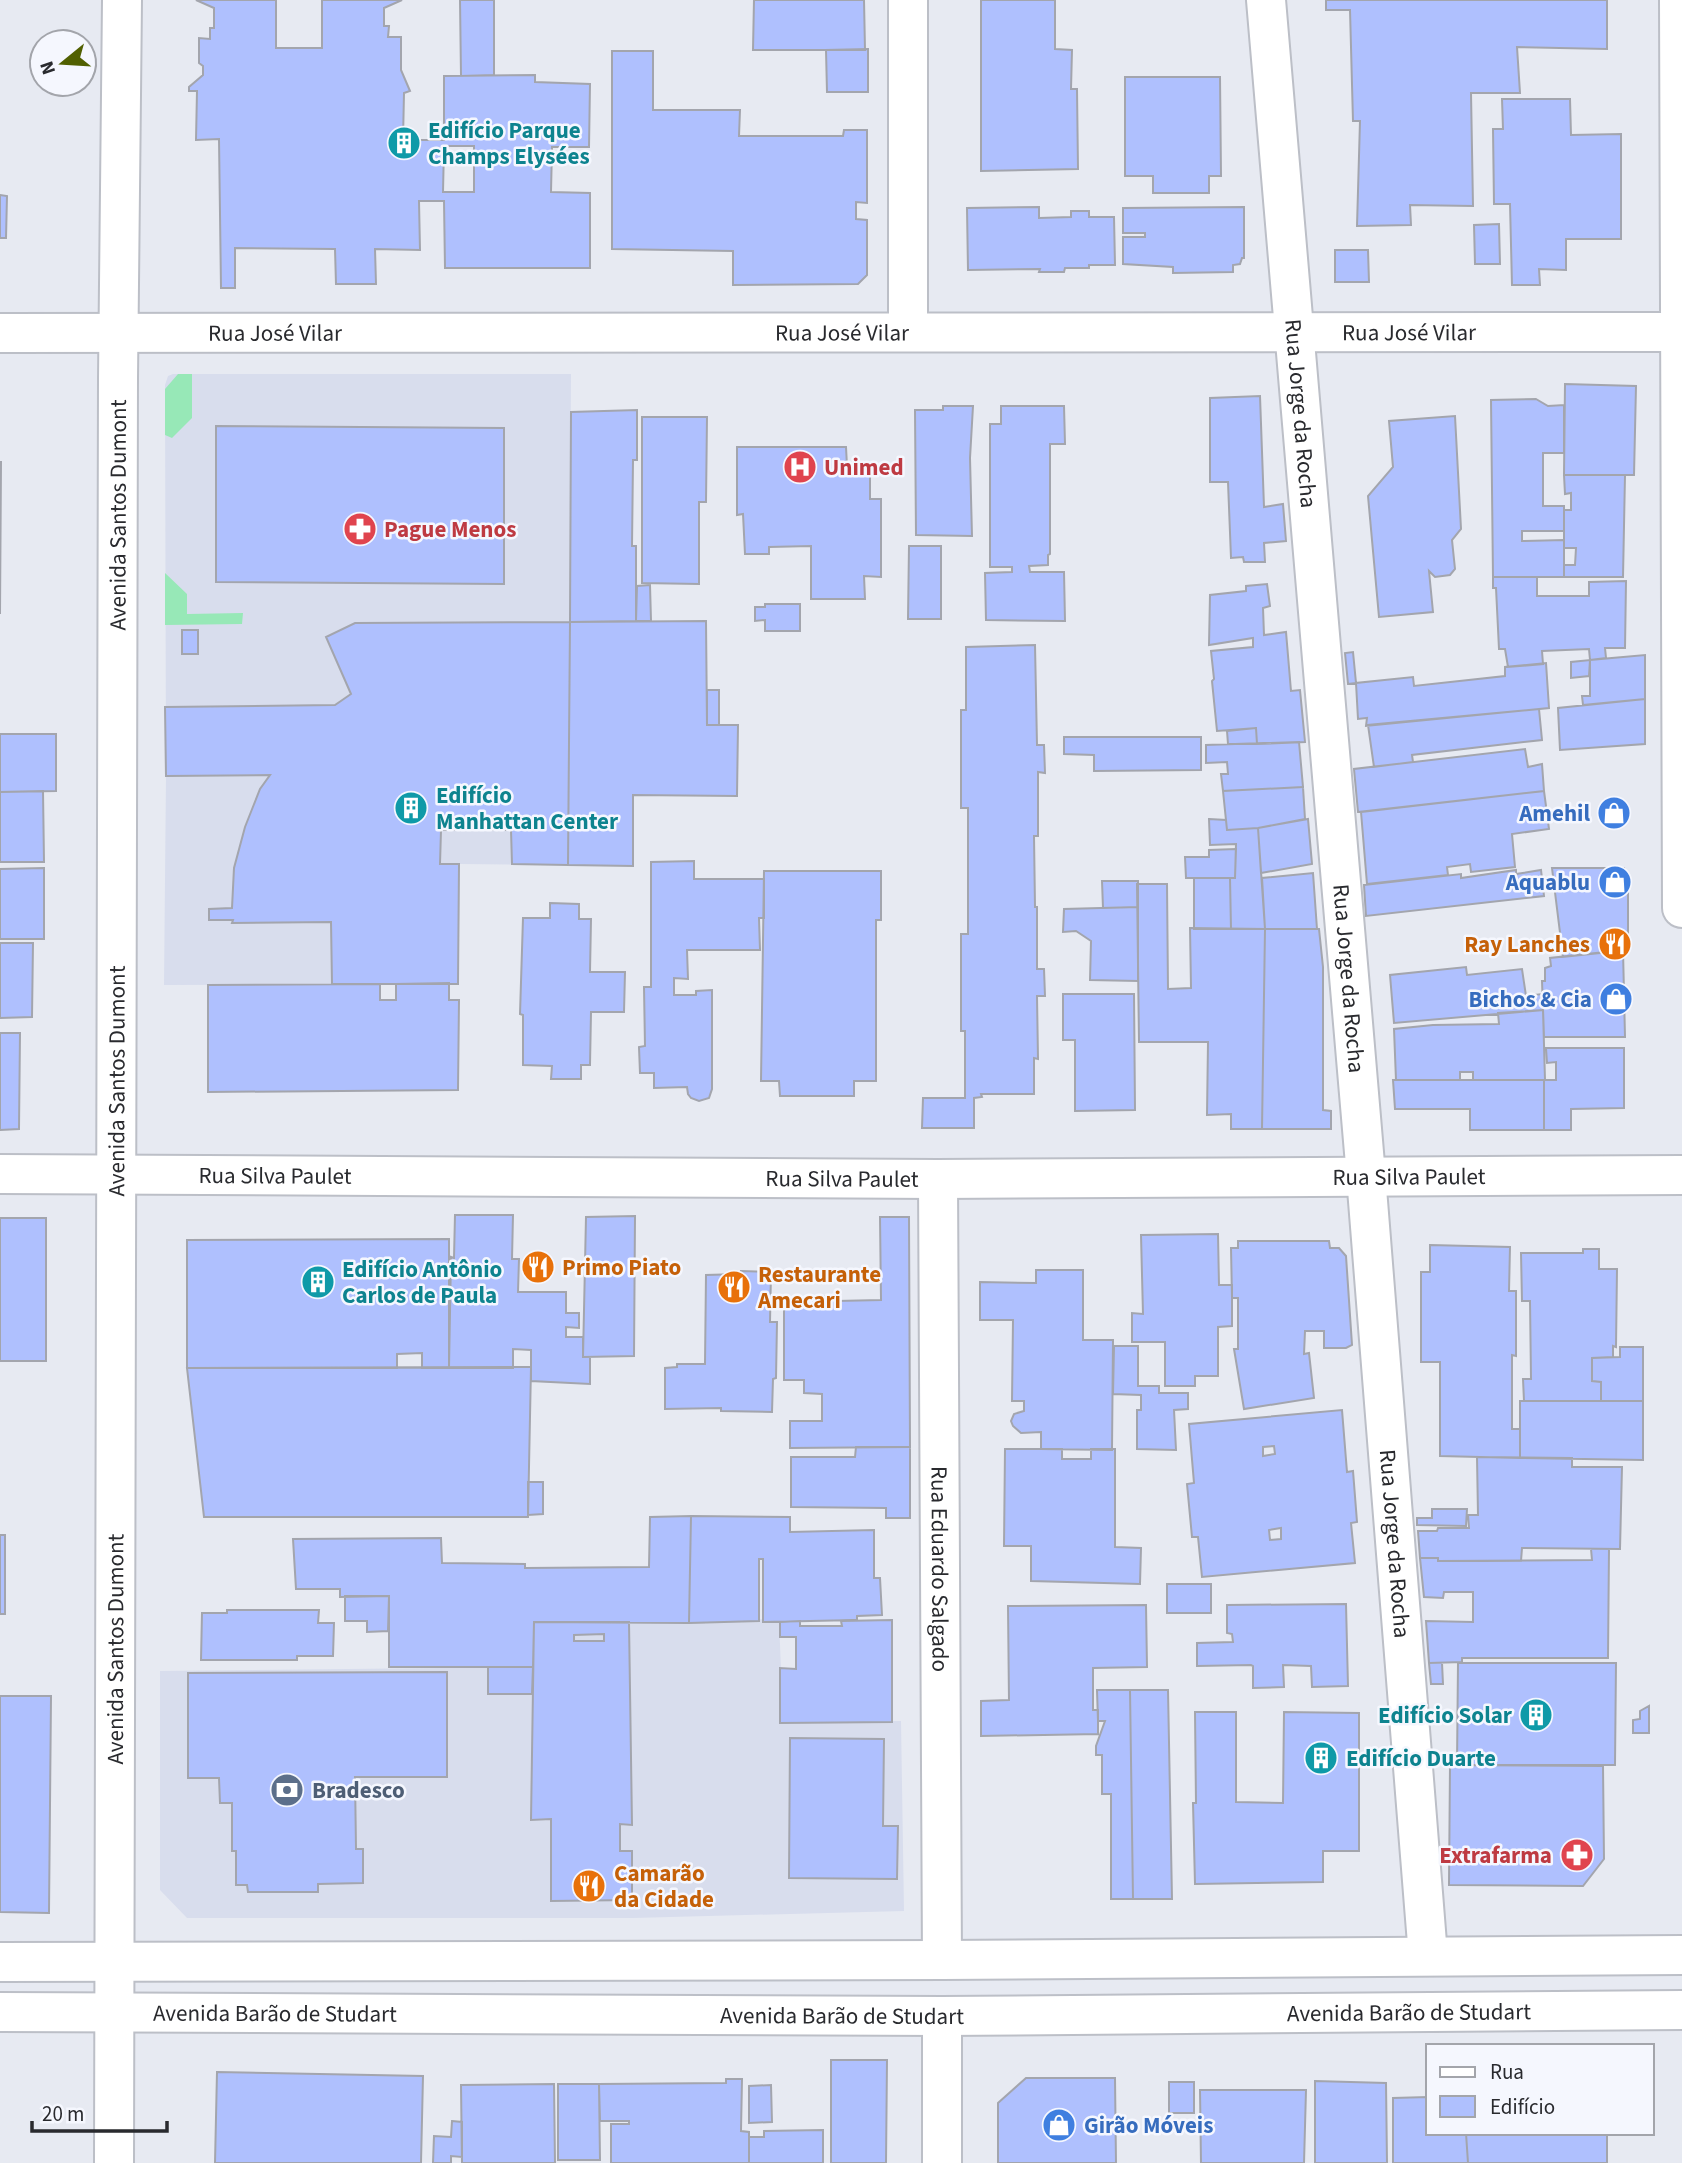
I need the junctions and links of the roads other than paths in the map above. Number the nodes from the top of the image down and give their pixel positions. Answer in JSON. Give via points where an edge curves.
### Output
{"nodes":[{"id":1,"x":122,"y":0,"type":"edge"},
{"id":2,"x":908,"y":0,"type":"edge"},
{"id":3,"x":1266,"y":0,"type":"edge"},
{"id":4,"x":1679,"y":0,"type":"edge"},
{"id":5,"x":908,"y":331,"type":"junction"},
{"id":6,"x":1293,"y":331,"type":"junction"},
{"id":7,"x":1681,"y":332,"type":"edge"},
{"id":8,"x":0,"y":333,"type":"edge"},
{"id":9,"x":118,"y":334,"type":"junction"},
{"id":10,"x":1682,"y":908,"type":"edge"},
{"id":11,"x":0,"y":1174,"type":"edge"},
{"id":12,"x":117,"y":1174,"type":"junction"},
{"id":13,"x":1682,"y":1175,"type":"edge"},
{"id":14,"x":1366,"y":1176,"type":"junction"},
{"id":15,"x":938,"y":1180,"type":"junction"},
{"id":16,"x":1682,"y":1955,"type":"edge"},
{"id":17,"x":1428,"y":1956,"type":"junction"},
{"id":18,"x":942,"y":1960,"type":"junction"},
{"id":19,"x":0,"y":1962,"type":"edge"},
{"id":20,"x":115,"y":1962,"type":"junction"},
{"id":21,"x":1682,"y":2010,"type":"edge"},
{"id":22,"x":0,"y":2012,"type":"edge"},
{"id":23,"x":114,"y":2012,"type":"junction"},
{"id":24,"x":942,"y":2016,"type":"junction"},
{"id":25,"x":114,"y":2163,"type":"edge"},
{"id":26,"x":942,"y":2163,"type":"edge"}],
"edges":[{"from":1,"to":9,"type":"street","name":"Avenida Santos Dumont"},
{"from":2,"to":5,"type":"street"},
{"from":3,"to":6,"type":"street","name":"Rua Jorge da Rocha"},
{"from":4,"to":7,"type":"street"},
{"from":5,"to":6,"type":"street","name":"Rua José Vilar"},
{"from":5,"to":9,"type":"street","name":"Rua José Vilar"},
{"from":6,"to":7,"type":"street","name":"Rua José Vilar"},
{"from":6,"to":14,"type":"street","name":"Rua Jorge da Rocha"},
{"from":7,"to":10,"type":"street"},
{"from":8,"to":9,"type":"street","name":"Rua José Vilar"},
{"from":9,"to":12,"type":"street","name":"Avenida Santos Dumont"},
{"from":11,"to":12,"type":"street","name":"Rua Silva Paulet"},
{"from":12,"to":15,"type":"street","name":"Rua Silva Paulet"},
{"from":12,"to":20,"type":"street","name":"Avenida Santos Dumont"},
{"from":13,"to":14,"type":"street","name":"Rua Silva Paulet"},
{"from":14,"to":15,"type":"street","name":"Rua Silva Paulet"},
{"from":14,"to":17,"type":"street","name":"Rua Jorge da Rocha"},
{"from":15,"to":18,"type":"street","name":"Rua Eduardo Salgado"},
{"from":16,"to":17,"type":"street"},
{"from":17,"to":18,"type":"street"},
{"from":18,"to":20,"type":"street"},
{"from":19,"to":20,"type":"street"},
{"from":20,"to":23,"type":"street","name":"Avenida Santos Dumont"},
{"from":21,"to":24,"type":"street","name":"Avenida Barão de Studart"},
{"from":22,"to":23,"type":"street","name":"Avenida Barão de Studart"},
{"from":23,"to":24,"type":"street","name":"Avenida Barão de Studart"},
{"from":23,"to":25,"type":"street","name":"Avenida Santos Dumont"},
{"from":24,"to":26,"type":"street"}]}
